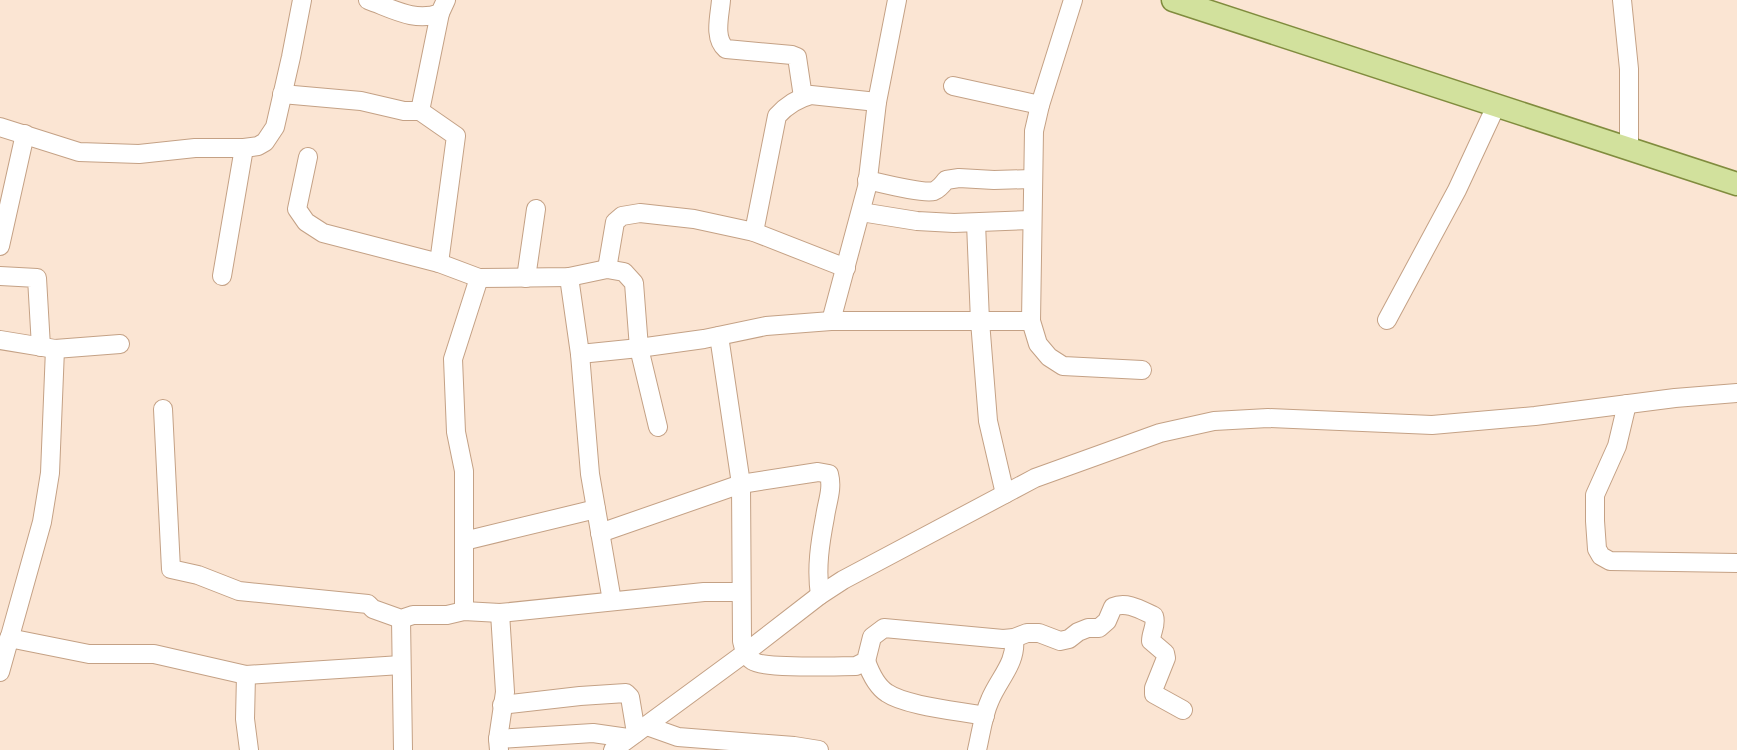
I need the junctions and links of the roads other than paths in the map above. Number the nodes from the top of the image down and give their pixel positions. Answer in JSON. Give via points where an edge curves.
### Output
{"nodes":[{"id":1,"x":302,"y":0,"type":"edge"},
{"id":2,"x":368,"y":0,"type":"edge"},
{"id":3,"x":721,"y":0,"type":"edge"},
{"id":4,"x":897,"y":0,"type":"edge"},
{"id":5,"x":1073,"y":0,"type":"edge"},
{"id":6,"x":1173,"y":0,"type":"edge"},
{"id":7,"x":1622,"y":0,"type":"edge"},
{"id":8,"x":443,"y":6,"type":"edge"},
{"id":9,"x":953,"y":86,"type":"dead end"},
{"id":10,"x":282,"y":94,"type":"junction"},
{"id":11,"x":803,"y":97,"type":"junction"},
{"id":12,"x":877,"y":102,"type":"junction"},
{"id":13,"x":1040,"y":105,"type":"junction"},
{"id":14,"x":1496,"y":106,"type":"junction"},
{"id":15,"x":420,"y":111,"type":"junction"},
{"id":16,"x":0,"y":127,"type":"edge"},
{"id":17,"x":25,"y":134,"type":"junction"},
{"id":18,"x":244,"y":148,"type":"junction"},
{"id":19,"x":1629,"y":149,"type":"junction"},
{"id":20,"x":308,"y":157,"type":"dead end"},
{"id":21,"x":1032,"y":179,"type":"junction"},
{"id":22,"x":868,"y":180,"type":"junction"},
{"id":23,"x":1737,"y":184,"type":"edge"},
{"id":24,"x":536,"y":209,"type":"dead end"},
{"id":25,"x":861,"y":212,"type":"junction"},
{"id":26,"x":1031,"y":220,"type":"junction"},
{"id":27,"x":976,"y":223,"type":"junction"},
{"id":28,"x":754,"y":232,"type":"junction"},
{"id":29,"x":0,"y":246,"type":"edge"},
{"id":30,"x":439,"y":263,"type":"junction"},
{"id":31,"x":846,"y":268,"type":"junction"},
{"id":32,"x":607,"y":269,"type":"junction"},
{"id":33,"x":0,"y":276,"type":"edge"},
{"id":34,"x":222,"y":276,"type":"dead end"},
{"id":35,"x":570,"y":277,"type":"junction"},
{"id":36,"x":479,"y":278,"type":"junction"},
{"id":37,"x":526,"y":278,"type":"junction"},
{"id":38,"x":1387,"y":320,"type":"dead end"},
{"id":39,"x":831,"y":321,"type":"junction"},
{"id":40,"x":980,"y":321,"type":"junction"},
{"id":41,"x":1031,"y":321,"type":"junction"},
{"id":42,"x":719,"y":336,"type":"junction"},
{"id":43,"x":0,"y":340,"type":"edge"},
{"id":44,"x":120,"y":344,"type":"dead end"},
{"id":45,"x":48,"y":348,"type":"junction"},
{"id":46,"x":639,"y":348,"type":"junction"},
{"id":47,"x":580,"y":354,"type":"junction"},
{"id":48,"x":1142,"y":370,"type":"dead end"},
{"id":49,"x":1737,"y":393,"type":"edge"},
{"id":50,"x":1627,"y":404,"type":"junction"},
{"id":51,"x":163,"y":410,"type":"dead end"},
{"id":52,"x":658,"y":426,"type":"dead end"},
{"id":53,"x":741,"y":484,"type":"junction"},
{"id":54,"x":1005,"y":494,"type":"junction"},
{"id":55,"x":596,"y":509,"type":"junction"},
{"id":56,"x":600,"y":533,"type":"junction"},
{"id":57,"x":464,"y":541,"type":"junction"},
{"id":58,"x":1737,"y":563,"type":"edge"},
{"id":59,"x":741,"y":592,"type":"junction"},
{"id":60,"x":820,"y":595,"type":"junction"},
{"id":61,"x":612,"y":601,"type":"junction"},
{"id":62,"x":464,"y":611,"type":"junction"},
{"id":63,"x":500,"y":613,"type":"junction"},
{"id":64,"x":401,"y":618,"type":"junction"},
{"id":65,"x":9,"y":638,"type":"junction"},
{"id":66,"x":1014,"y":638,"type":"junction"},
{"id":67,"x":745,"y":653,"type":"junction"},
{"id":68,"x":866,"y":661,"type":"junction"},
{"id":69,"x":401,"y":665,"type":"junction"},
{"id":70,"x":0,"y":672,"type":"edge"},
{"id":71,"x":246,"y":675,"type":"junction"},
{"id":72,"x":502,"y":705,"type":"junction"},
{"id":73,"x":1183,"y":710,"type":"dead end"},
{"id":74,"x":985,"y":716,"type":"junction"},
{"id":75,"x":637,"y":733,"type":"junction"},
{"id":76,"x":499,"y":744,"type":"edge"},
{"id":77,"x":794,"y":748,"type":"edge"},
{"id":78,"x":249,"y":750,"type":"edge"},
{"id":79,"x":403,"y":750,"type":"edge"},
{"id":80,"x":614,"y":750,"type":"edge"},
{"id":81,"x":819,"y":750,"type":"edge"},
{"id":82,"x":977,"y":750,"type":"edge"}],
"edges":[{"from":1,"to":10,"type":"street"},
{"from":2,"to":8,"type":"street","via":[[412,16],[430,17]]},
{"from":3,"to":11,"type":"street","via":[[720,44],[726,49],[797,57]]},
{"from":4,"to":12,"type":"street"},
{"from":5,"to":13,"type":"street"},
{"from":6,"to":14,"type":"main road"},
{"from":7,"to":19,"type":"street","via":[[1629,69]]},
{"from":8,"to":15,"type":"street"},
{"from":9,"to":13,"type":"street"},
{"from":10,"to":15,"type":"street","via":[[361,101],[404,111]]},
{"from":10,"to":18,"type":"street","via":[[270,136],[258,146]]},
{"from":11,"to":12,"type":"street","via":[[811,95]]},
{"from":11,"to":28,"type":"street","via":[[777,116]]},
{"from":12,"to":22,"type":"street"},
{"from":13,"to":21,"type":"street","via":[[1034,131]]},
{"from":14,"to":19,"type":"main road"},
{"from":14,"to":38,"type":"street","via":[[1457,190]]},
{"from":15,"to":30,"type":"street","via":[[456,136]]},
{"from":16,"to":17,"type":"street"},
{"from":17,"to":18,"type":"street","via":[[79,152],[139,154],[194,148]]},
{"from":17,"to":29,"type":"street"},
{"from":18,"to":34,"type":"street"},
{"from":19,"to":23,"type":"main road"},
{"from":20,"to":30,"type":"street","via":[[297,209],[306,222],[323,233]]},
{"from":21,"to":22,"type":"street","via":[[959,178],[946,180],[934,190]]},
{"from":21,"to":26,"type":"street"},
{"from":22,"to":25,"type":"street"},
{"from":24,"to":37,"type":"street"},
{"from":25,"to":27,"type":"street","via":[[917,221]]},
{"from":25,"to":31,"type":"street"},
{"from":26,"to":27,"type":"street"},
{"from":26,"to":41,"type":"street"},
{"from":27,"to":40,"type":"street"},
{"from":28,"to":31,"type":"street"},
{"from":28,"to":32,"type":"street","via":[[640,213],[622,216],[615,222]]},
{"from":30,"to":36,"type":"street"},
{"from":31,"to":39,"type":"street"},
{"from":32,"to":35,"type":"street"},
{"from":32,"to":46,"type":"street","via":[[624,272],[634,283]]},
{"from":33,"to":45,"type":"street","via":[[37,278]]},
{"from":35,"to":37,"type":"street"},
{"from":35,"to":47,"type":"street"},
{"from":36,"to":37,"type":"street"},
{"from":36,"to":57,"type":"street","via":[[453,358],[456,432],[464,471]]},
{"from":39,"to":40,"type":"street"},
{"from":39,"to":42,"type":"street","via":[[766,326]]},
{"from":40,"to":41,"type":"street"},
{"from":40,"to":54,"type":"street","via":[[988,421]]},
{"from":41,"to":48,"type":"street","via":[[1038,344],[1048,358],[1063,366]]},
{"from":42,"to":46,"type":"street"},
{"from":42,"to":53,"type":"street"},
{"from":43,"to":45,"type":"street"},
{"from":44,"to":45,"type":"street"},
{"from":45,"to":65,"type":"street","via":[[50,473],[42,522]]},
{"from":46,"to":47,"type":"street"},
{"from":46,"to":52,"type":"street"},
{"from":47,"to":55,"type":"street"},
{"from":49,"to":50,"type":"street"},
{"from":50,"to":54,"type":"street","via":[[1432,426],[1268,418],[1214,421],[1151,436],[1035,478]]},
{"from":50,"to":58,"type":"street","via":[[1618,446],[1595,495],[1597,549],[1601,556],[1610,561]]},
{"from":51,"to":64,"type":"street","via":[[172,569],[239,591],[368,604],[373,609]]},
{"from":53,"to":56,"type":"street"},
{"from":53,"to":59,"type":"street"},
{"from":53,"to":60,"type":"street","via":[[818,472],[829,474],[831,484],[818,557]]},
{"from":54,"to":60,"type":"street"},
{"from":55,"to":56,"type":"street"},
{"from":55,"to":57,"type":"street"},
{"from":56,"to":61,"type":"street"},
{"from":57,"to":62,"type":"street"},
{"from":59,"to":61,"type":"street","via":[[704,592]]},
{"from":59,"to":67,"type":"street"},
{"from":60,"to":67,"type":"street"},
{"from":61,"to":63,"type":"street"},
{"from":62,"to":63,"type":"street"},
{"from":62,"to":64,"type":"street"},
{"from":63,"to":72,"type":"street","via":[[506,692]]},
{"from":64,"to":69,"type":"street"},
{"from":65,"to":70,"type":"street"},
{"from":65,"to":71,"type":"street","via":[[89,654],[154,654]]},
{"from":66,"to":68,"type":"street","via":[[884,628],[872,637]]},
{"from":66,"to":73,"type":"street","via":[[1039,633],[1060,641],[1069,639],[1088,628],[1099,628],[1107,621],[1113,607],[1119,604],[1134,606],[1154,616],[1156,622],[1151,641],[1165,653],[1154,694]]},
{"from":66,"to":74,"type":"street","via":[[1016,649],[1012,660],[990,699]]},
{"from":67,"to":68,"type":"street","via":[[754,662],[770,665],[856,666]]},
{"from":67,"to":75,"type":"street"},
{"from":68,"to":74,"type":"street","via":[[872,676],[885,692],[900,700]]},
{"from":69,"to":71,"type":"street"},
{"from":69,"to":79,"type":"street"},
{"from":71,"to":78,"type":"street","via":[[245,719]]},
{"from":72,"to":75,"type":"street","via":[[626,694],[630,697]]},
{"from":72,"to":76,"type":"street"},
{"from":74,"to":82,"type":"street"},
{"from":75,"to":76,"type":"street","via":[[593,733]]},
{"from":75,"to":77,"type":"street"},
{"from":75,"to":80,"type":"street"},
{"from":77,"to":81,"type":"street"}]}
